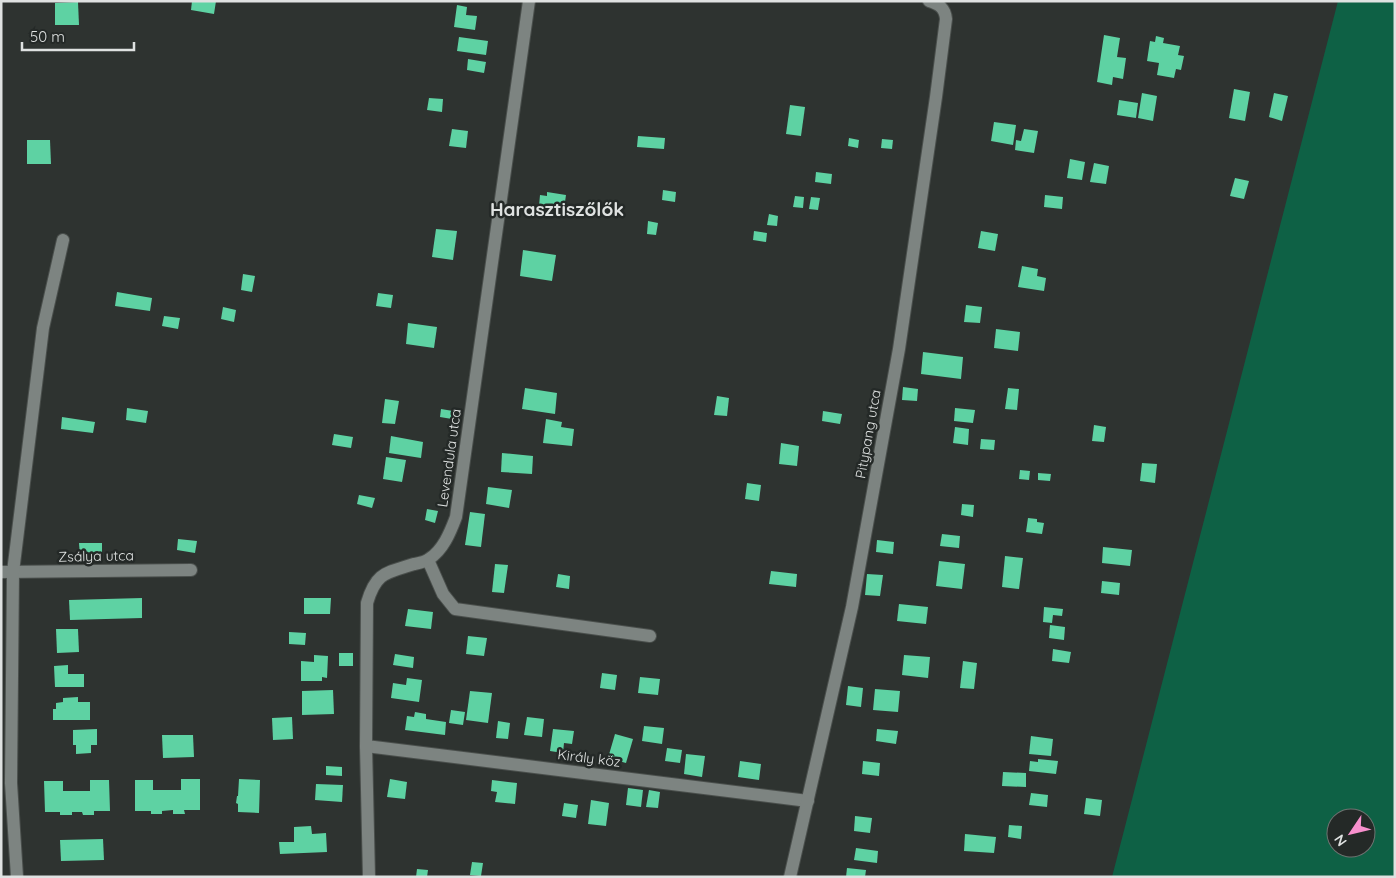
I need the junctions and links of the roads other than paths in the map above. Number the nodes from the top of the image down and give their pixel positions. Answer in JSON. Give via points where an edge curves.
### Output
{"nodes":[{"id":1,"x":529,"y":1,"type":"edge"},
{"id":2,"x":929,"y":1,"type":"edge"},
{"id":3,"x":63,"y":240,"type":"dead end"},
{"id":4,"x":428,"y":560,"type":"junction"},
{"id":5,"x":191,"y":570,"type":"dead end"},
{"id":6,"x":7,"y":572,"type":"edge"},
{"id":7,"x":650,"y":636,"type":"dead end"},
{"id":8,"x":366,"y":746,"type":"junction"},
{"id":9,"x":808,"y":801,"type":"junction"},
{"id":10,"x":17,"y":877,"type":"edge"},
{"id":11,"x":369,"y":877,"type":"edge"},
{"id":12,"x":790,"y":877,"type":"edge"}],
"edges":[{"from":1,"to":4,"type":"street","name":"Levendula utca","via":[[456,517],[446,540]]},
{"from":2,"to":9,"type":"street","name":"Pitypang utca","via":[[942,8],[946,19],[899,349],[852,607]]},
{"from":3,"to":6,"type":"street","via":[[43,328]]},
{"from":4,"to":7,"type":"street","via":[[443,594],[454,609]]},
{"from":4,"to":8,"type":"street","name":"Levendula utca","via":[[385,574],[371,589],[367,603]]},
{"from":5,"to":6,"type":"street","name":"Zsálya utca"},
{"from":6,"to":10,"type":"street","via":[[11,783]]},
{"from":8,"to":9,"type":"street","name":"Király köz"},
{"from":8,"to":11,"type":"street","name":"Levendula utca"},
{"from":9,"to":12,"type":"street","name":"Pitypang utca"}]}
